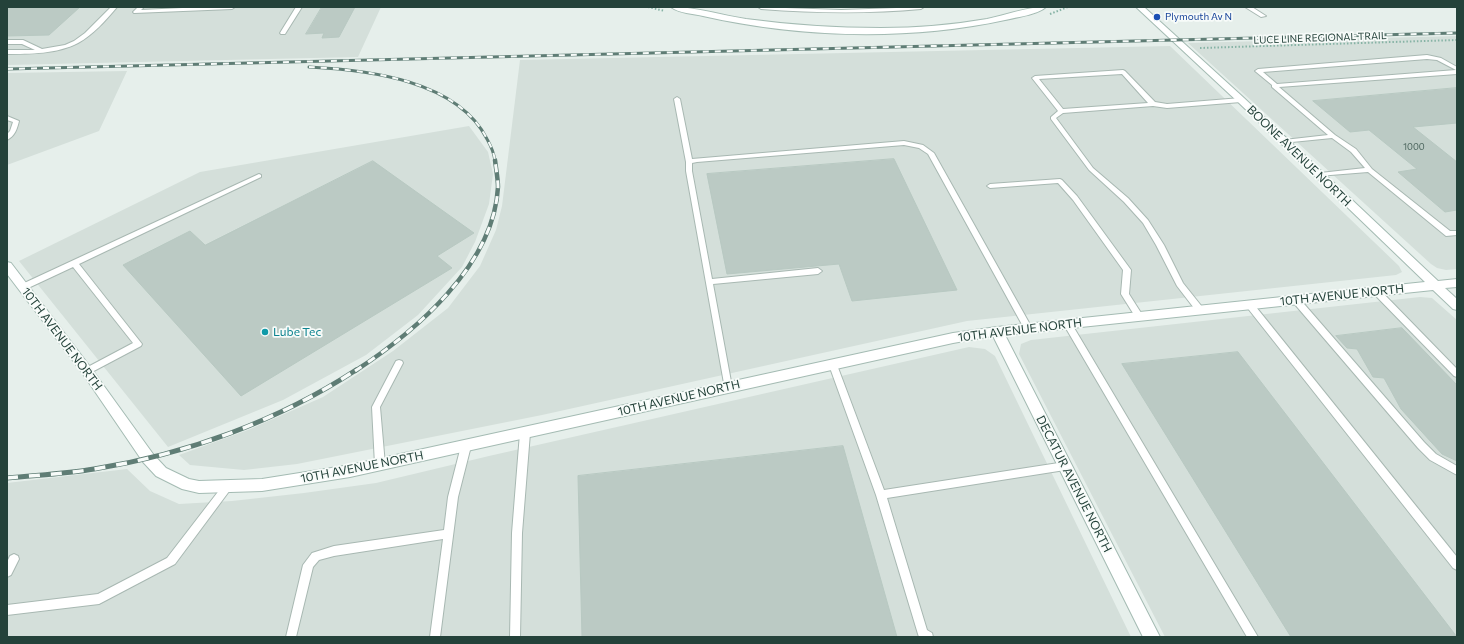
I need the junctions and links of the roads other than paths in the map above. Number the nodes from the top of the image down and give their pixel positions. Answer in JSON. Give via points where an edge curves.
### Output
{"nodes":[{"id":1,"x":114,"y":7,"type":"edge"},
{"id":2,"x":141,"y":7,"type":"edge"},
{"id":3,"x":232,"y":7,"type":"edge"},
{"id":4,"x":299,"y":7,"type":"edge"},
{"id":5,"x":675,"y":7,"type":"edge"},
{"id":6,"x":761,"y":7,"type":"edge"},
{"id":7,"x":921,"y":7,"type":"edge"},
{"id":8,"x":1042,"y":7,"type":"edge"},
{"id":9,"x":1140,"y":7,"type":"edge"},
{"id":10,"x":1248,"y":7,"type":"edge"},
{"id":11,"x":1263,"y":16,"type":"dead end"},
{"id":12,"x":283,"y":33,"type":"dead end"},
{"id":13,"x":7,"y":42,"type":"edge"},
{"id":14,"x":43,"y":51,"type":"junction"},
{"id":15,"x":7,"y":52,"type":"edge"},
{"id":16,"x":1457,"y":70,"type":"edge"},
{"id":17,"x":1276,"y":86,"type":"junction"},
{"id":18,"x":677,"y":99,"type":"dead end"},
{"id":19,"x":1241,"y":100,"type":"junction"},
{"id":20,"x":1153,"y":104,"type":"junction"},
{"id":21,"x":1061,"y":111,"type":"junction"},
{"id":22,"x":7,"y":118,"type":"edge"},
{"id":23,"x":1333,"y":136,"type":"junction"},
{"id":24,"x":7,"y":138,"type":"edge"},
{"id":25,"x":1284,"y":142,"type":"junction"},
{"id":26,"x":689,"y":162,"type":"junction"},
{"id":27,"x":1369,"y":170,"type":"junction"},
{"id":28,"x":1320,"y":175,"type":"junction"},
{"id":29,"x":259,"y":176,"type":"dead end"},
{"id":30,"x":990,"y":186,"type":"dead end"},
{"id":31,"x":1457,"y":233,"type":"edge"},
{"id":32,"x":74,"y":263,"type":"junction"},
{"id":33,"x":7,"y":266,"type":"edge"},
{"id":34,"x":818,"y":271,"type":"dead end"},
{"id":35,"x":709,"y":282,"type":"junction"},
{"id":36,"x":1457,"y":282,"type":"edge"},
{"id":37,"x":1436,"y":285,"type":"junction"},
{"id":38,"x":23,"y":287,"type":"junction"},
{"id":39,"x":1376,"y":291,"type":"junction"},
{"id":40,"x":1295,"y":300,"type":"junction"},
{"id":41,"x":1249,"y":304,"type":"junction"},
{"id":42,"x":1457,"y":306,"type":"edge"},
{"id":43,"x":1200,"y":310,"type":"junction"},
{"id":44,"x":1139,"y":316,"type":"junction"},
{"id":45,"x":1067,"y":323,"type":"junction"},
{"id":46,"x":1028,"y":328,"type":"junction"},
{"id":47,"x":997,"y":331,"type":"junction"},
{"id":48,"x":399,"y":363,"type":"dead end"},
{"id":49,"x":833,"y":365,"type":"junction"},
{"id":50,"x":87,"y":371,"type":"junction"},
{"id":51,"x":1457,"y":374,"type":"edge"},
{"id":52,"x":728,"y":387,"type":"junction"},
{"id":53,"x":525,"y":433,"type":"junction"},
{"id":54,"x":466,"y":446,"type":"junction"},
{"id":55,"x":380,"y":465,"type":"junction"},
{"id":56,"x":1065,"y":466,"type":"junction"},
{"id":57,"x":1457,"y":471,"type":"edge"},
{"id":58,"x":227,"y":487,"type":"junction"},
{"id":59,"x":881,"y":495,"type":"junction"},
{"id":60,"x":448,"y":534,"type":"junction"},
{"id":61,"x":7,"y":560,"type":"edge"},
{"id":62,"x":1457,"y":565,"type":"edge"},
{"id":63,"x":7,"y":572,"type":"edge"},
{"id":64,"x":7,"y":610,"type":"edge"},
{"id":65,"x":291,"y":637,"type":"edge"},
{"id":66,"x":435,"y":637,"type":"edge"},
{"id":67,"x":515,"y":637,"type":"edge"},
{"id":68,"x":928,"y":637,"type":"edge"},
{"id":69,"x":1152,"y":637,"type":"edge"},
{"id":70,"x":1253,"y":637,"type":"edge"}],
"edges":[{"from":1,"to":14,"type":"lane","via":[[82,39]]},
{"from":2,"to":3,"type":"lane","via":[[136,12]]},
{"from":4,"to":12,"type":"lane"},
{"from":5,"to":8,"type":"street","via":[[768,25],[804,29],[870,30],[937,28],[974,23]]},
{"from":6,"to":7,"type":"lane","via":[[856,11]]},
{"from":9,"to":19,"type":"street","name":"BOONE AVENUE NORTH"},
{"from":10,"to":11,"type":"lane"},
{"from":13,"to":14,"type":"lane","via":[[23,42]]},
{"from":14,"to":15,"type":"lane"},
{"from":16,"to":17,"type":"lane"},
{"from":16,"to":17,"type":"lane","via":[[1445,62],[1427,57],[1258,71]]},
{"from":17,"to":23,"type":"lane"},
{"from":18,"to":26,"type":"lane"},
{"from":19,"to":20,"type":"lane","via":[[1167,106]]},
{"from":19,"to":25,"type":"street","name":"BOONE AVENUE NORTH"},
{"from":20,"to":21,"type":"lane"},
{"from":20,"to":21,"type":"lane","via":[[1123,72],[1035,78]]},
{"from":21,"to":43,"type":"lane","via":[[1053,118],[1091,169],[1146,222],[1180,284]]},
{"from":22,"to":24,"type":"lane","via":[[16,122],[13,132]]},
{"from":23,"to":25,"type":"lane"},
{"from":23,"to":27,"type":"lane","via":[[1359,155]]},
{"from":25,"to":28,"type":"street","name":"BOONE AVENUE NORTH"},
{"from":26,"to":35,"type":"lane"},
{"from":26,"to":46,"type":"lane","via":[[904,142],[921,146],[931,153]]},
{"from":27,"to":28,"type":"lane"},
{"from":27,"to":31,"type":"lane","via":[[1449,234]]},
{"from":28,"to":37,"type":"street","name":"BOONE AVENUE NORTH"},
{"from":29,"to":32,"type":"lane"},
{"from":30,"to":44,"type":"lane","via":[[1060,180],[1127,270],[1126,294]]},
{"from":32,"to":38,"type":"lane"},
{"from":32,"to":50,"type":"lane","via":[[138,344]]},
{"from":33,"to":38,"type":"street","name":"10TH AVENUE NORTH"},
{"from":34,"to":35,"type":"lane"},
{"from":35,"to":52,"type":"lane"},
{"from":36,"to":37,"type":"street","name":"10TH AVENUE NORTH"},
{"from":37,"to":39,"type":"street","name":"10TH AVENUE NORTH"},
{"from":37,"to":42,"type":"street","name":"BOONE AVENUE NORTH"},
{"from":38,"to":50,"type":"street","name":"10TH AVENUE NORTH"},
{"from":39,"to":40,"type":"street","name":"10TH AVENUE NORTH"},
{"from":39,"to":51,"type":"lane"},
{"from":40,"to":41,"type":"street","name":"10TH AVENUE NORTH"},
{"from":40,"to":57,"type":"lane","via":[[1421,445],[1433,457]]},
{"from":41,"to":43,"type":"street","name":"10TH AVENUE NORTH"},
{"from":41,"to":62,"type":"lane"},
{"from":43,"to":44,"type":"street","name":"10TH AVENUE NORTH"},
{"from":44,"to":45,"type":"street","name":"10TH AVENUE NORTH"},
{"from":45,"to":46,"type":"street","name":"10TH AVENUE NORTH"},
{"from":45,"to":70,"type":"lane"},
{"from":46,"to":47,"type":"street","name":"10TH AVENUE NORTH"},
{"from":47,"to":49,"type":"street","name":"10TH AVENUE NORTH"},
{"from":47,"to":56,"type":"street","name":"DECATUR AVENUE NORTH"},
{"from":48,"to":55,"type":"lane","via":[[376,407]]},
{"from":49,"to":52,"type":"street","name":"10TH AVENUE NORTH"},
{"from":49,"to":59,"type":"lane"},
{"from":50,"to":58,"type":"street","name":"10TH AVENUE NORTH","via":[[148,458],[161,472],[187,485]]},
{"from":52,"to":53,"type":"street","name":"10TH AVENUE NORTH"},
{"from":53,"to":54,"type":"street","name":"10TH AVENUE NORTH"},
{"from":53,"to":67,"type":"lane","via":[[517,533]]},
{"from":54,"to":55,"type":"street","name":"10TH AVENUE NORTH"},
{"from":54,"to":60,"type":"lane","via":[[453,497]]},
{"from":55,"to":58,"type":"street","name":"10TH AVENUE NORTH","via":[[262,485]]},
{"from":56,"to":59,"type":"lane"},
{"from":56,"to":69,"type":"street","name":"DECATUR AVENUE NORTH"},
{"from":58,"to":64,"type":"lane","via":[[172,561],[99,599]]},
{"from":59,"to":68,"type":"lane","via":[[924,634]]},
{"from":60,"to":65,"type":"lane","via":[[316,556],[308,565]]},
{"from":60,"to":66,"type":"lane"},
{"from":61,"to":63,"type":"lane","via":[[14,559]]}]}
